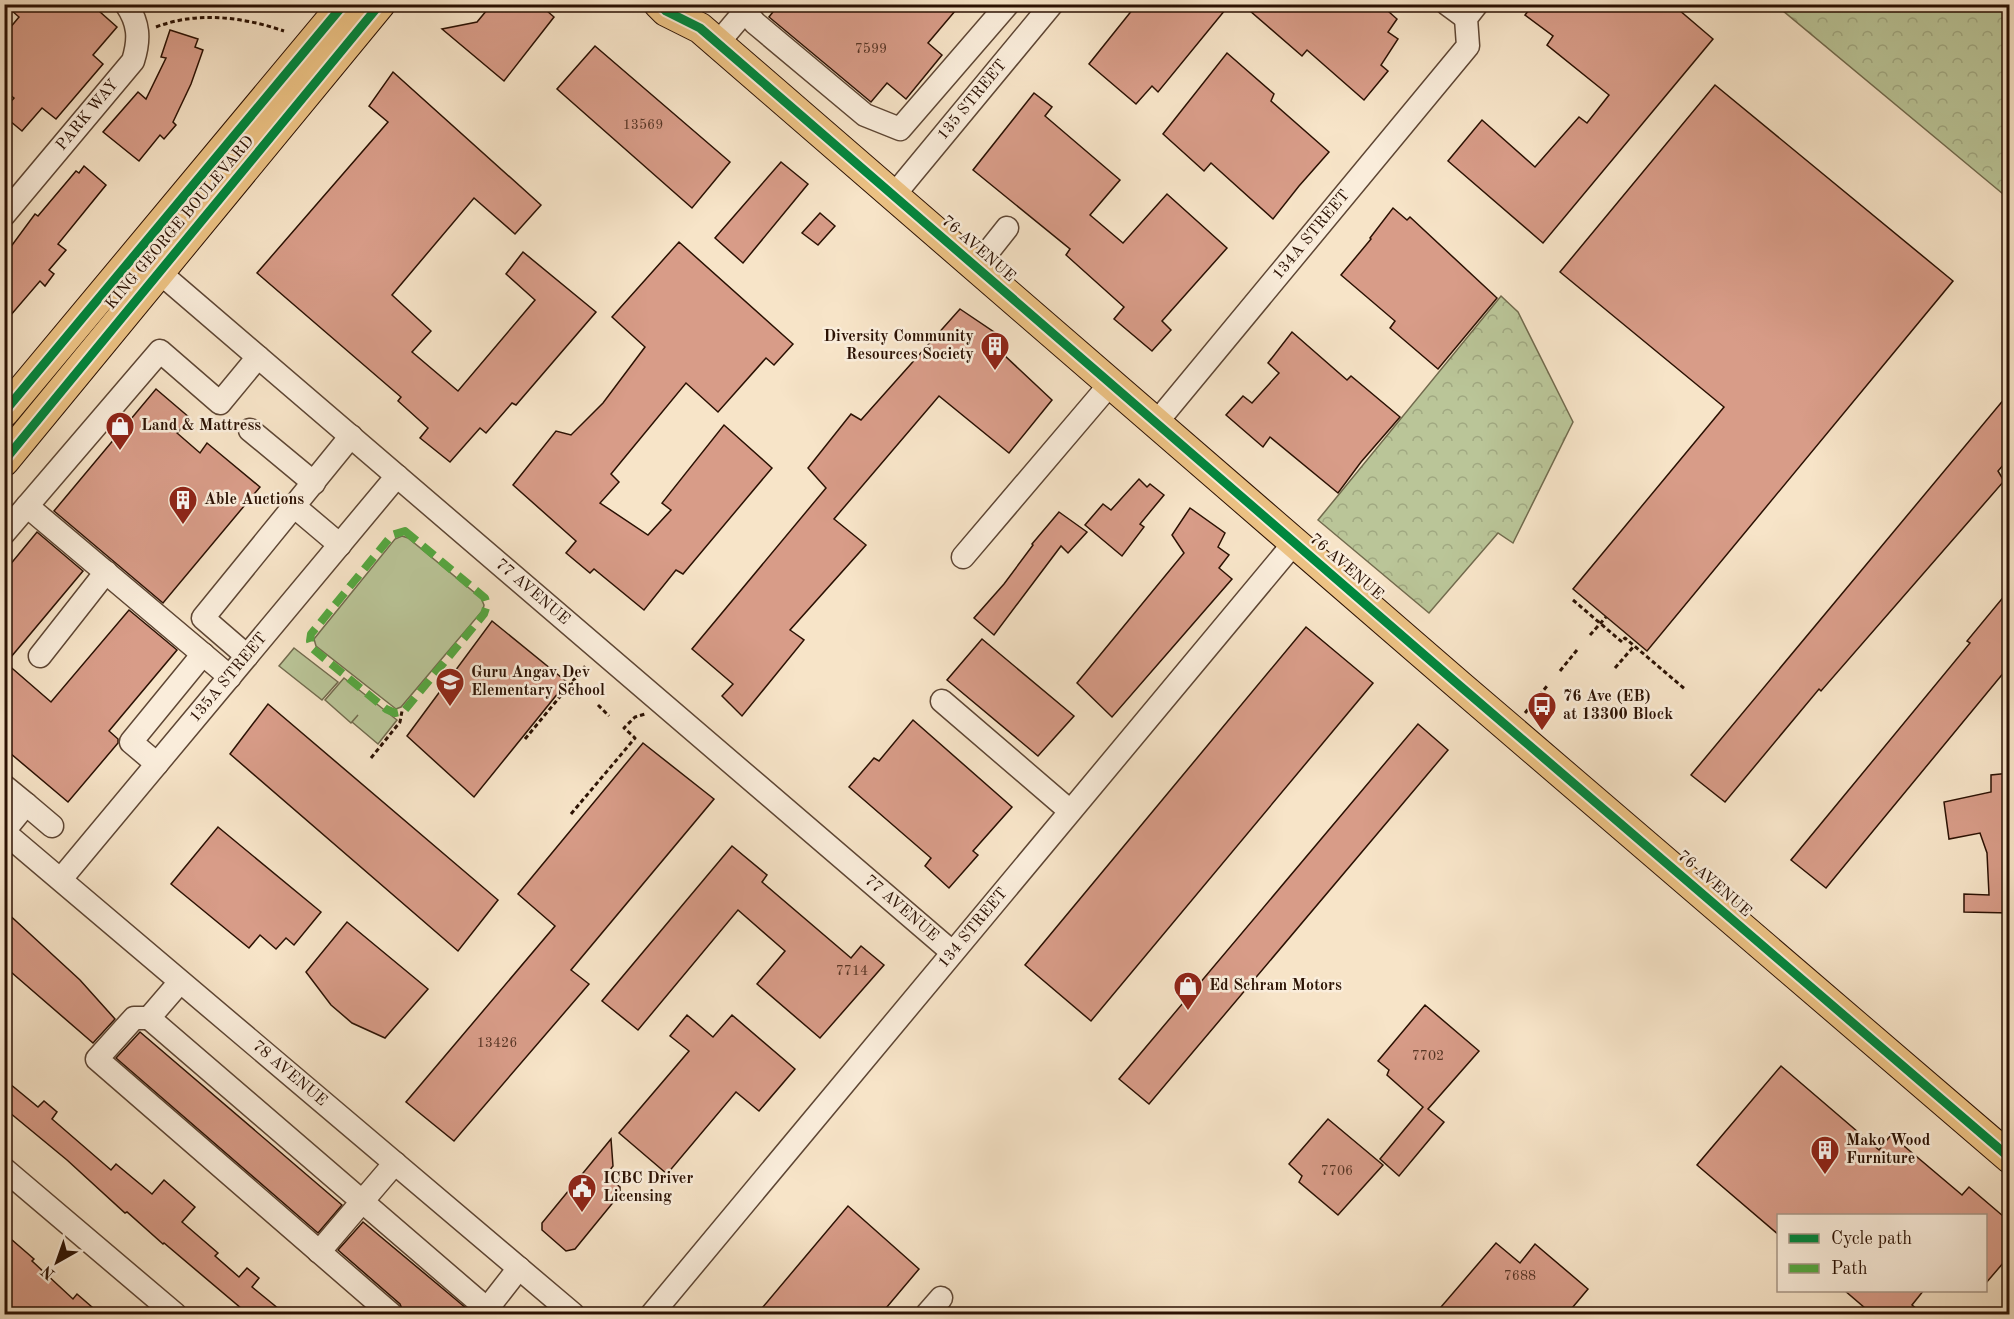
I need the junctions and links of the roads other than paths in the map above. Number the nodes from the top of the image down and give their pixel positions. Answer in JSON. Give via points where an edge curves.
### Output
{"nodes":[{"id":1,"x":126,"y":4,"type":"edge"},
{"id":2,"x":344,"y":4,"type":"edge"},
{"id":3,"x":380,"y":4,"type":"edge"},
{"id":4,"x":659,"y":4,"type":"edge"},
{"id":5,"x":1008,"y":4,"type":"edge"},
{"id":6,"x":1052,"y":4,"type":"edge"},
{"id":7,"x":1447,"y":4,"type":"edge"},
{"id":8,"x":748,"y":8,"type":"edge"},
{"id":9,"x":1471,"y":11,"type":"edge"},
{"id":10,"x":702,"y":25,"type":"edge"},
{"id":11,"x":894,"y":195,"type":"junction"},
{"id":12,"x":171,"y":212,"type":"junction"},
{"id":13,"x":4,"y":215,"type":"edge"},
{"id":14,"x":1007,"y":228,"type":"dead end"},
{"id":15,"x":976,"y":267,"type":"junction"},
{"id":16,"x":159,"y":272,"type":"junction"},
{"id":17,"x":258,"y":357,"type":"junction"},
{"id":18,"x":1111,"y":383,"type":"junction"},
{"id":19,"x":4,"y":412,"type":"edge"},
{"id":20,"x":1156,"y":423,"type":"junction"},
{"id":21,"x":250,"y":430,"type":"dead end"},
{"id":22,"x":351,"y":436,"type":"junction"},
{"id":23,"x":4,"y":461,"type":"edge"},
{"id":24,"x":397,"y":476,"type":"junction"},
{"id":25,"x":314,"y":483,"type":"junction"},
{"id":26,"x":27,"y":506,"type":"junction"},
{"id":27,"x":295,"y":507,"type":"junction"},
{"id":28,"x":4,"y":533,"type":"edge"},
{"id":29,"x":1294,"y":543,"type":"junction"},
{"id":30,"x":340,"y":545,"type":"junction"},
{"id":31,"x":963,"y":557,"type":"dead end"},
{"id":32,"x":106,"y":572,"type":"junction"},
{"id":33,"x":203,"y":654,"type":"junction"},
{"id":34,"x":40,"y":656,"type":"dead end"},
{"id":35,"x":247,"y":656,"type":"junction"},
{"id":36,"x":230,"y":677,"type":"junction"},
{"id":37,"x":942,"y":701,"type":"dead end"},
{"id":38,"x":157,"y":764,"type":"junction"},
{"id":39,"x":4,"y":786,"type":"edge"},
{"id":40,"x":26,"y":804,"type":"junction"},
{"id":41,"x":1070,"y":811,"type":"junction"},
{"id":42,"x":52,"y":826,"type":"dead end"},
{"id":43,"x":4,"y":831,"type":"edge"},
{"id":44,"x":61,"y":879,"type":"junction"},
{"id":45,"x":952,"y":952,"type":"junction"},
{"id":46,"x":180,"y":982,"type":"junction"},
{"id":47,"x":150,"y":1018,"type":"junction"},
{"id":48,"x":2010,"y":1158,"type":"edge"},
{"id":49,"x":395,"y":1163,"type":"junction"},
{"id":50,"x":4,"y":1169,"type":"edge"},
{"id":51,"x":363,"y":1201,"type":"junction"},
{"id":52,"x":319,"y":1252,"type":"junction"},
{"id":53,"x":519,"y":1268,"type":"junction"},
{"id":54,"x":482,"y":1310,"type":"edge"},
{"id":55,"x":175,"y":1314,"type":"edge"},
{"id":56,"x":392,"y":1314,"type":"edge"},
{"id":57,"x":573,"y":1314,"type":"edge"},
{"id":58,"x":652,"y":1314,"type":"edge"}],
"edges":[{"from":1,"to":13,"type":"street","name":"PARK WAY","via":[[138,34],[133,61]]},
{"from":2,"to":12,"type":"main road","name":"KING GEORGE BOULEVARD"},
{"from":3,"to":16,"type":"main road","name":"KING GEORGE BOULEVARD"},
{"from":4,"to":10,"type":"main road","name":"76 AVENUE","via":[[666,11]]},
{"from":5,"to":8,"type":"street","via":[[900,129],[865,115],[755,23]]},
{"from":6,"to":11,"type":"street","name":"135 STREET"},
{"from":7,"to":9,"type":"street"},
{"from":8,"to":10,"type":"street"},
{"from":9,"to":20,"type":"street","name":"134A STREET","via":[[1468,46]]},
{"from":10,"to":11,"type":"main road","name":"76 AVENUE"},
{"from":11,"to":15,"type":"main road","name":"76 AVENUE"},
{"from":12,"to":16,"type":"street"},
{"from":12,"to":19,"type":"main road","name":"KING GEORGE BOULEVARD"},
{"from":14,"to":15,"type":"street"},
{"from":15,"to":18,"type":"main road","name":"76 AVENUE"},
{"from":16,"to":17,"type":"street","name":"77 AVENUE"},
{"from":16,"to":23,"type":"main road","name":"KING GEORGE BOULEVARD"},
{"from":17,"to":22,"type":"street","name":"77 AVENUE"},
{"from":17,"to":26,"type":"street","via":[[220,403],[159,351]]},
{"from":18,"to":20,"type":"main road","name":"76 AVENUE"},
{"from":18,"to":31,"type":"street"},
{"from":20,"to":29,"type":"main road","name":"76 AVENUE"},
{"from":21,"to":25,"type":"street"},
{"from":22,"to":24,"type":"street","name":"77 AVENUE"},
{"from":22,"to":25,"type":"street"},
{"from":24,"to":30,"type":"street","name":"135A STREET"},
{"from":24,"to":45,"type":"street","name":"77 AVENUE"},
{"from":25,"to":27,"type":"street"},
{"from":26,"to":28,"type":"street"},
{"from":26,"to":32,"type":"street"},
{"from":27,"to":30,"type":"street"},
{"from":27,"to":35,"type":"street","via":[[203,618]]},
{"from":29,"to":41,"type":"street","name":"134 STREET"},
{"from":29,"to":48,"type":"main road","name":"76 AVENUE"},
{"from":30,"to":35,"type":"street","name":"135A STREET"},
{"from":32,"to":33,"type":"street"},
{"from":32,"to":34,"type":"street"},
{"from":33,"to":36,"type":"street"},
{"from":33,"to":38,"type":"street","via":[[131,742]]},
{"from":35,"to":36,"type":"street","name":"135A STREET"},
{"from":36,"to":38,"type":"street","name":"135A STREET"},
{"from":37,"to":41,"type":"street"},
{"from":38,"to":44,"type":"street","name":"135A STREET"},
{"from":39,"to":40,"type":"street"},
{"from":40,"to":42,"type":"street"},
{"from":40,"to":43,"type":"street"},
{"from":41,"to":45,"type":"street","name":"134 STREET"},
{"from":43,"to":44,"type":"street","name":"78 AVENUE"},
{"from":44,"to":46,"type":"street","name":"78 AVENUE"},
{"from":45,"to":58,"type":"street","name":"134 STREET"},
{"from":46,"to":47,"type":"street"},
{"from":46,"to":49,"type":"street","name":"78 AVENUE"},
{"from":47,"to":51,"type":"street"},
{"from":47,"to":52,"type":"street","via":[[134,1018],[96,1059]]},
{"from":49,"to":51,"type":"street"},
{"from":49,"to":53,"type":"street","name":"78 AVENUE"},
{"from":50,"to":55,"type":"street"},
{"from":51,"to":52,"type":"street"},
{"from":51,"to":54,"type":"street"},
{"from":52,"to":56,"type":"street"},
{"from":53,"to":54,"type":"street"},
{"from":53,"to":57,"type":"street","name":"78 AVENUE"}]}
